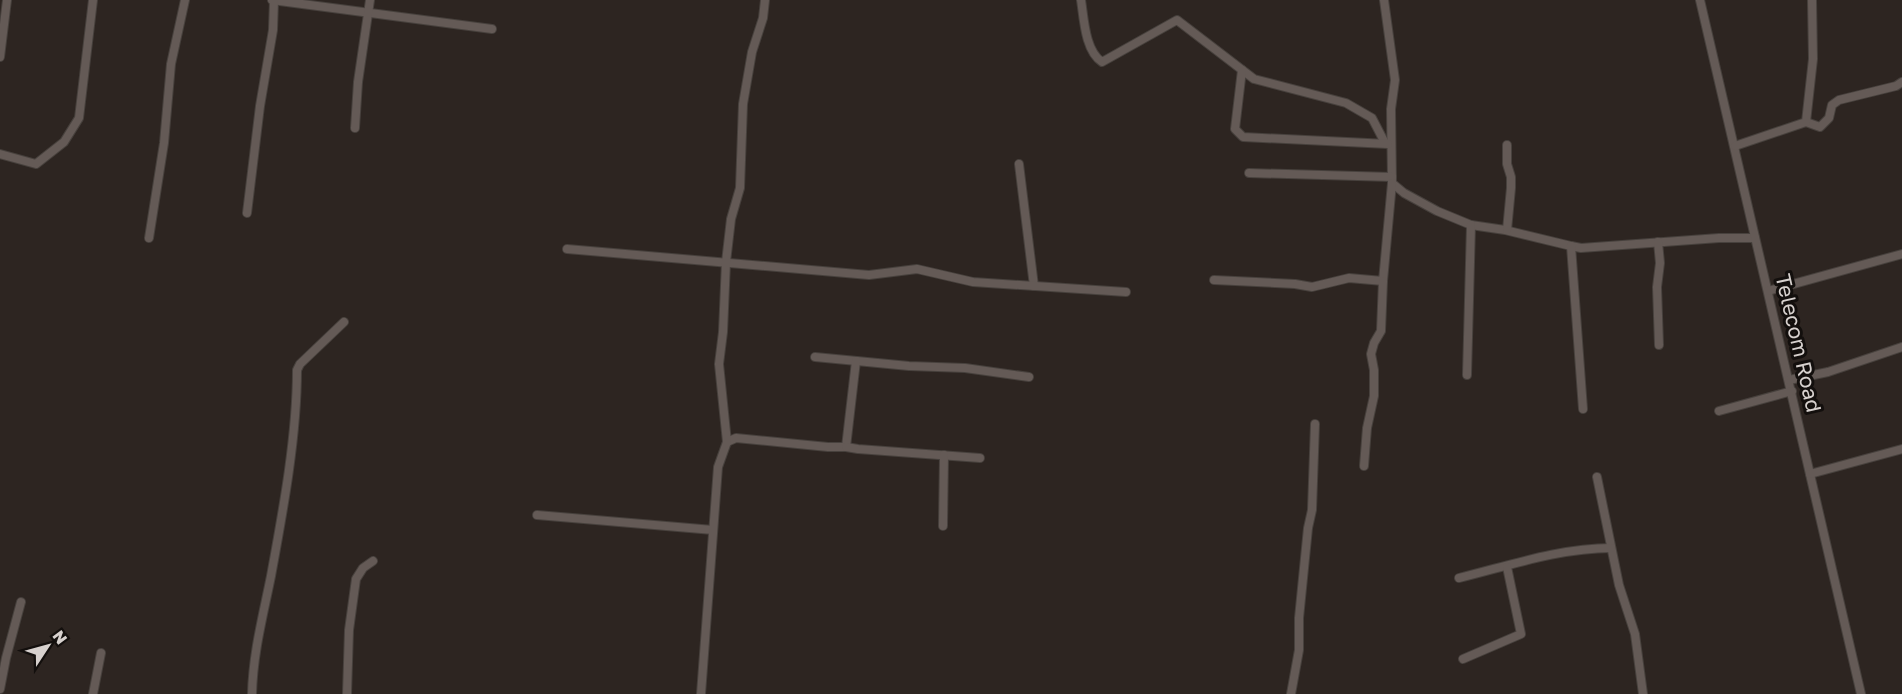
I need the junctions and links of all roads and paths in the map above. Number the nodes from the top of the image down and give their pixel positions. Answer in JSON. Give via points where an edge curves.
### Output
{"nodes":[{"id":1,"x":7,"y":0,"type":"edge"},
{"id":2,"x":93,"y":0,"type":"edge"},
{"id":3,"x":185,"y":0,"type":"edge"},
{"id":4,"x":274,"y":0,"type":"edge"},
{"id":5,"x":370,"y":0,"type":"edge"},
{"id":6,"x":765,"y":0,"type":"edge"},
{"id":7,"x":1081,"y":0,"type":"edge"},
{"id":8,"x":1384,"y":0,"type":"edge"},
{"id":9,"x":1700,"y":0,"type":"edge"},
{"id":10,"x":1812,"y":0,"type":"edge"},
{"id":11,"x":368,"y":13,"type":"junction"},
{"id":12,"x":492,"y":29,"type":"dead end"},
{"id":13,"x":0,"y":57,"type":"edge"},
{"id":14,"x":1242,"y":70,"type":"junction"},
{"id":15,"x":1902,"y":82,"type":"edge"},
{"id":16,"x":1806,"y":122,"type":"junction"},
{"id":17,"x":355,"y":128,"type":"dead end"},
{"id":18,"x":1389,"y":144,"type":"junction"},
{"id":19,"x":1507,"y":145,"type":"dead end"},
{"id":20,"x":1734,"y":146,"type":"junction"},
{"id":21,"x":0,"y":154,"type":"edge"},
{"id":22,"x":1018,"y":164,"type":"dead end"},
{"id":23,"x":1248,"y":173,"type":"dead end"},
{"id":24,"x":1392,"y":180,"type":"junction"},
{"id":25,"x":248,"y":213,"type":"dead end"},
{"id":26,"x":1471,"y":225,"type":"junction"},
{"id":27,"x":1507,"y":230,"type":"junction"},
{"id":28,"x":149,"y":238,"type":"dead end"},
{"id":29,"x":1755,"y":238,"type":"junction"},
{"id":30,"x":1658,"y":242,"type":"junction"},
{"id":31,"x":1571,"y":246,"type":"junction"},
{"id":32,"x":567,"y":249,"type":"dead end"},
{"id":33,"x":1902,"y":254,"type":"edge"},
{"id":34,"x":726,"y":262,"type":"junction"},
{"id":35,"x":1214,"y":280,"type":"dead end"},
{"id":36,"x":1383,"y":281,"type":"junction"},
{"id":37,"x":1034,"y":286,"type":"junction"},
{"id":38,"x":1768,"y":291,"type":"junction"},
{"id":39,"x":1126,"y":292,"type":"dead end"},
{"id":40,"x":344,"y":322,"type":"dead end"},
{"id":41,"x":1659,"y":345,"type":"dead end"},
{"id":42,"x":1902,"y":347,"type":"edge"},
{"id":43,"x":815,"y":357,"type":"dead end"},
{"id":44,"x":856,"y":361,"type":"junction"},
{"id":45,"x":1467,"y":375,"type":"dead end"},
{"id":46,"x":1029,"y":378,"type":"dead end"},
{"id":47,"x":1789,"y":380,"type":"junction"},
{"id":48,"x":1792,"y":391,"type":"junction"},
{"id":49,"x":1583,"y":409,"type":"dead end"},
{"id":50,"x":1719,"y":411,"type":"dead end"},
{"id":51,"x":1316,"y":424,"type":"dead end"},
{"id":52,"x":727,"y":442,"type":"junction"},
{"id":53,"x":846,"y":447,"type":"junction"},
{"id":54,"x":1902,"y":449,"type":"edge"},
{"id":55,"x":944,"y":455,"type":"junction"},
{"id":56,"x":980,"y":458,"type":"dead end"},
{"id":57,"x":1364,"y":466,"type":"dead end"},
{"id":58,"x":1810,"y":474,"type":"junction"},
{"id":59,"x":1597,"y":477,"type":"dead end"},
{"id":60,"x":537,"y":515,"type":"dead end"},
{"id":61,"x":943,"y":526,"type":"dead end"},
{"id":62,"x":713,"y":530,"type":"junction"},
{"id":63,"x":1611,"y":548,"type":"junction"},
{"id":64,"x":373,"y":561,"type":"dead end"},
{"id":65,"x":1507,"y":567,"type":"junction"},
{"id":66,"x":1459,"y":578,"type":"dead end"},
{"id":67,"x":21,"y":602,"type":"dead end"},
{"id":68,"x":101,"y":653,"type":"dead end"},
{"id":69,"x":1462,"y":659,"type":"dead end"},
{"id":70,"x":0,"y":689,"type":"edge"},
{"id":71,"x":93,"y":694,"type":"edge"},
{"id":72,"x":252,"y":694,"type":"edge"},
{"id":73,"x":347,"y":694,"type":"edge"},
{"id":74,"x":701,"y":694,"type":"edge"},
{"id":75,"x":1292,"y":694,"type":"edge"},
{"id":76,"x":1643,"y":694,"type":"edge"},
{"id":77,"x":1861,"y":694,"type":"edge"}],
"edges":[{"from":1,"to":13,"type":"street"},
{"from":2,"to":21,"type":"street","via":[[79,118],[64,142],[36,164]]},
{"from":3,"to":28,"type":"street","via":[[171,64]]},
{"from":4,"to":11,"type":"street"},
{"from":4,"to":25,"type":"street"},
{"from":5,"to":11,"type":"street"},
{"from":6,"to":34,"type":"street","via":[[743,104],[740,188],[731,219]]},
{"from":7,"to":14,"type":"street","via":[[1091,48],[1102,62],[1177,21]]},
{"from":8,"to":18,"type":"street","via":[[1395,80]]},
{"from":9,"to":20,"type":"street","name":"Telecom Road"},
{"from":10,"to":16,"type":"street","via":[[1813,59]]},
{"from":11,"to":12,"type":"street"},
{"from":11,"to":17,"type":"street"},
{"from":14,"to":18,"type":"street","via":[[1254,79],[1346,103],[1372,118]]},
{"from":14,"to":18,"type":"street","via":[[1235,129],[1243,137]]},
{"from":15,"to":16,"type":"street","via":[[1839,100],[1820,127]]},
{"from":16,"to":20,"type":"street"},
{"from":18,"to":24,"type":"street"},
{"from":19,"to":27,"type":"street","via":[[1511,177]]},
{"from":20,"to":29,"type":"street","name":"Telecom Road"},
{"from":22,"to":37,"type":"street"},
{"from":23,"to":24,"type":"street"},
{"from":24,"to":26,"type":"street","via":[[1404,193]]},
{"from":24,"to":36,"type":"street"},
{"from":26,"to":27,"type":"street"},
{"from":26,"to":45,"type":"street"},
{"from":27,"to":31,"type":"street"},
{"from":29,"to":30,"type":"street"},
{"from":29,"to":38,"type":"street","name":"Telecom Road"},
{"from":30,"to":31,"type":"street"},
{"from":30,"to":41,"type":"street"},
{"from":31,"to":49,"type":"street"},
{"from":32,"to":34,"type":"street"},
{"from":33,"to":38,"type":"street"},
{"from":34,"to":37,"type":"street","via":[[869,275],[918,268],[973,282]]},
{"from":34,"to":52,"type":"street","via":[[720,364]]},
{"from":35,"to":36,"type":"street","via":[[1312,287],[1349,278]]},
{"from":36,"to":57,"type":"street","via":[[1381,331],[1371,354],[1374,396]]},
{"from":37,"to":39,"type":"street"},
{"from":38,"to":47,"type":"street","name":"Telecom Road"},
{"from":40,"to":72,"type":"street","via":[[297,370],[293,436],[256,643]]},
{"from":42,"to":47,"type":"street","via":[[1828,372]]},
{"from":43,"to":44,"type":"street"},
{"from":44,"to":46,"type":"street","via":[[965,368]]},
{"from":44,"to":53,"type":"street"},
{"from":47,"to":48,"type":"street","name":"Telecom Road"},
{"from":48,"to":50,"type":"street"},
{"from":48,"to":58,"type":"street","name":"Telecom Road"},
{"from":51,"to":75,"type":"street","via":[[1312,510]]},
{"from":52,"to":53,"type":"street","via":[[736,438]]},
{"from":52,"to":62,"type":"street","via":[[718,467]]},
{"from":53,"to":55,"type":"street"},
{"from":54,"to":58,"type":"street"},
{"from":55,"to":56,"type":"street"},
{"from":55,"to":61,"type":"street"},
{"from":58,"to":77,"type":"street","name":"Telecom Road"},
{"from":59,"to":63,"type":"street"},
{"from":60,"to":62,"type":"street"},
{"from":62,"to":74,"type":"street"},
{"from":63,"to":65,"type":"street","via":[[1583,549]]},
{"from":63,"to":76,"type":"street","via":[[1618,585],[1635,634]]},
{"from":64,"to":73,"type":"street","via":[[356,579]]},
{"from":65,"to":66,"type":"street"},
{"from":65,"to":69,"type":"street","via":[[1521,634]]},
{"from":67,"to":70,"type":"street"},
{"from":68,"to":71,"type":"street"}]}
